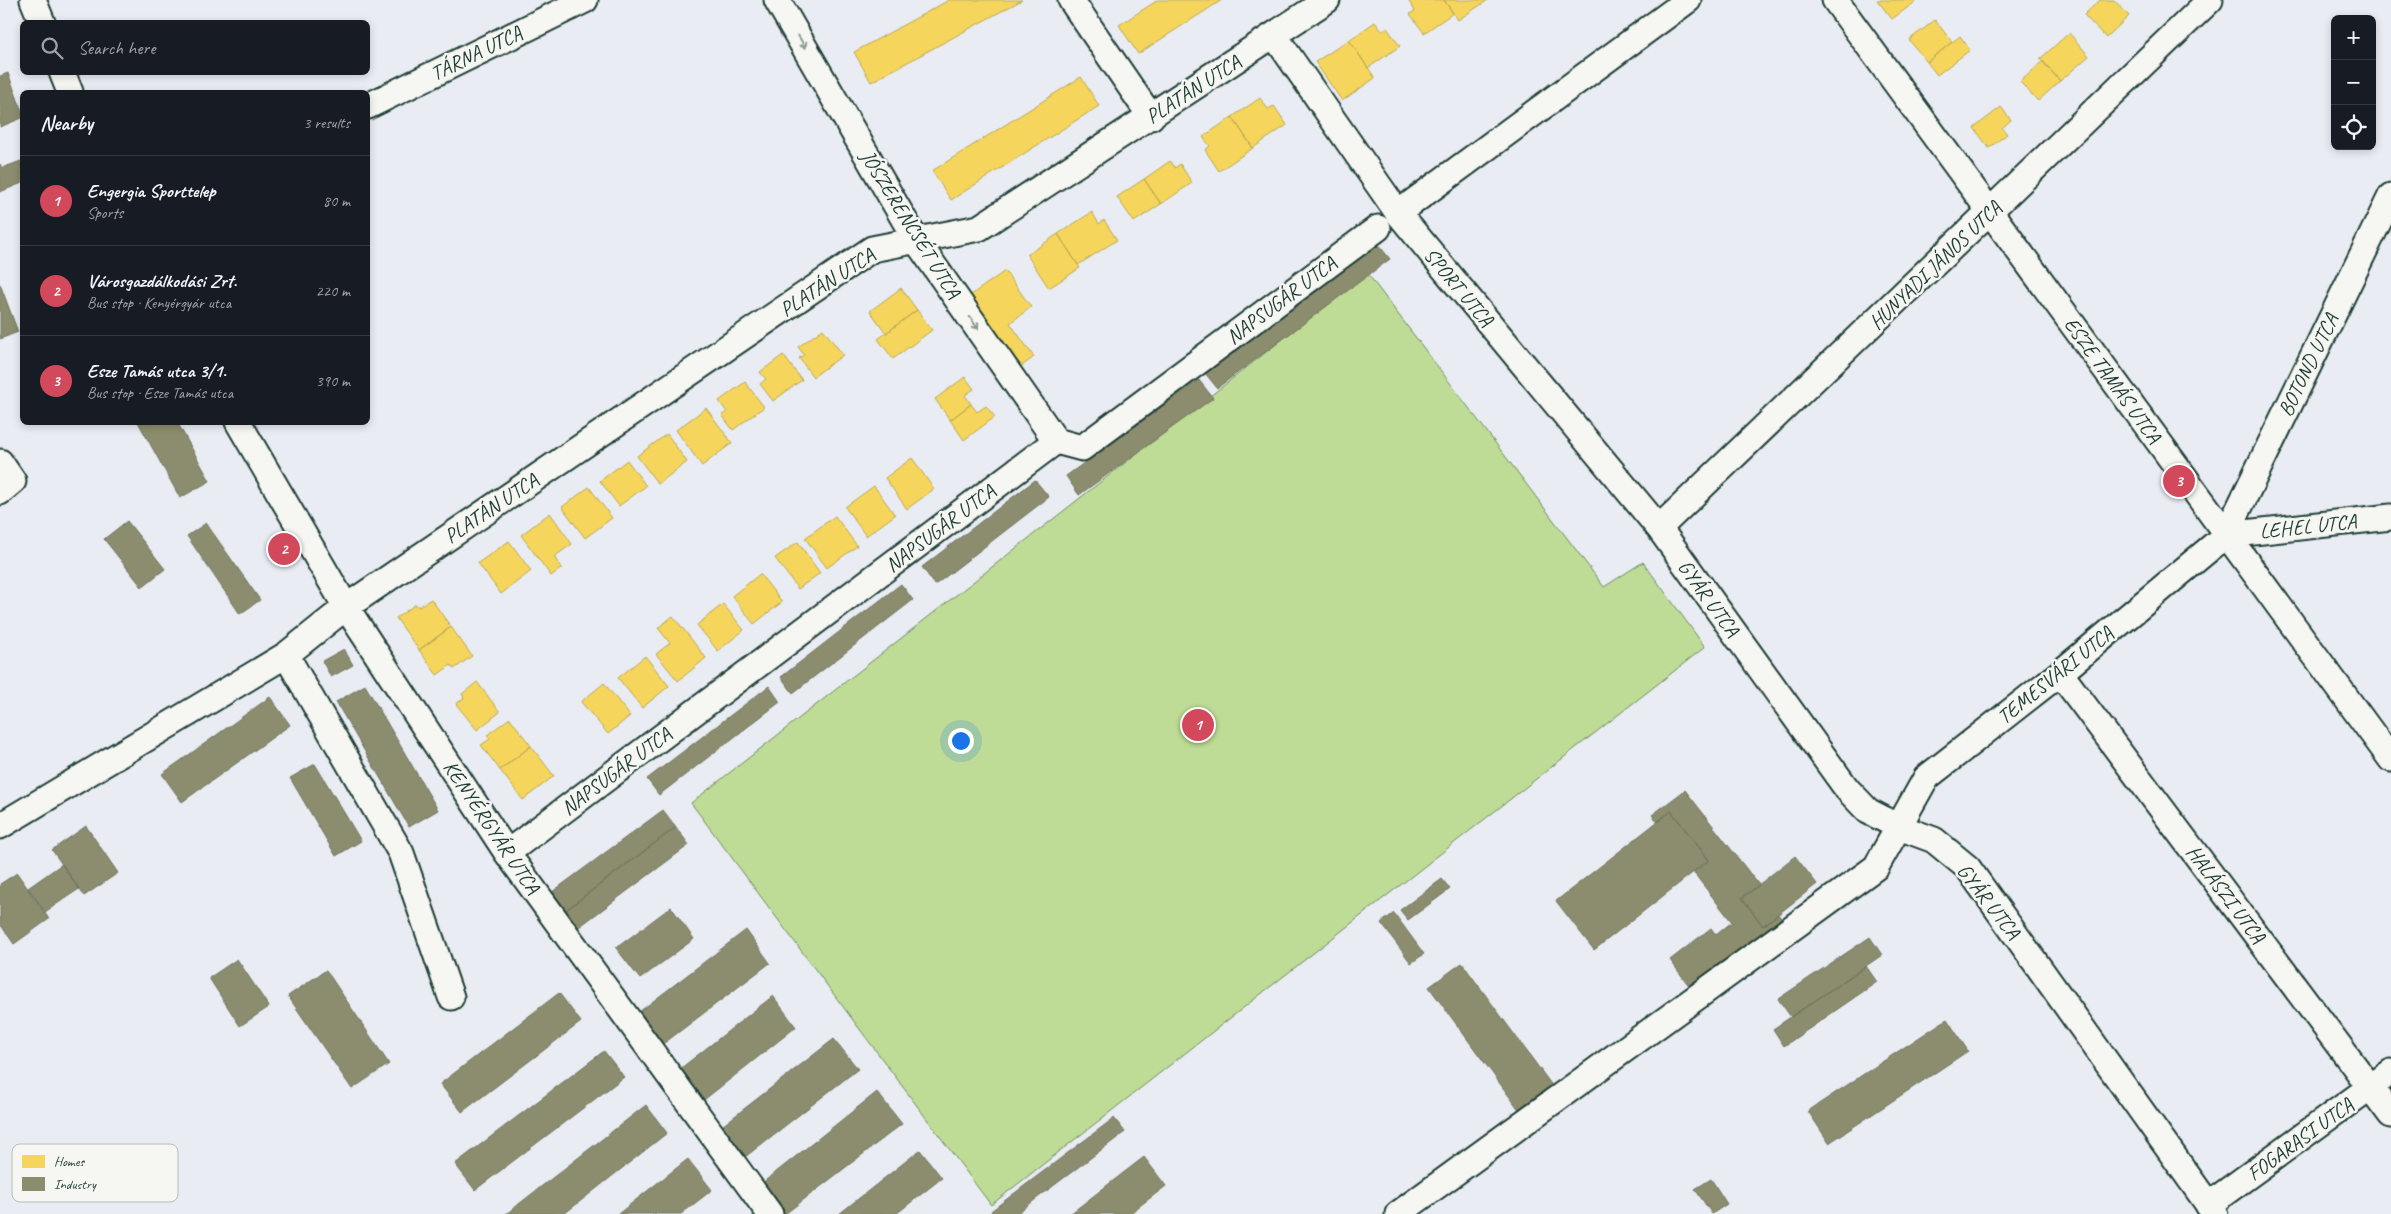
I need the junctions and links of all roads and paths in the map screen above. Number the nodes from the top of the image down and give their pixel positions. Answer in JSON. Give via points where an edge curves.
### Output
{"nodes":[{"id":1,"x":33,"y":0,"type":"edge"},
{"id":2,"x":585,"y":0,"type":"edge"},
{"id":3,"x":777,"y":0,"type":"edge"},
{"id":4,"x":1071,"y":0,"type":"edge"},
{"id":5,"x":1327,"y":0,"type":"edge"},
{"id":6,"x":1688,"y":0,"type":"edge"},
{"id":7,"x":1835,"y":0,"type":"edge"},
{"id":8,"x":2210,"y":0,"type":"edge"},
{"id":9,"x":41,"y":20,"type":"edge"},
{"id":10,"x":1274,"y":35,"type":"junction"},
{"id":11,"x":63,"y":75,"type":"edge"},
{"id":12,"x":69,"y":90,"type":"edge"},
{"id":13,"x":370,"y":105,"type":"edge"},
{"id":14,"x":1151,"y":117,"type":"junction"},
{"id":15,"x":2391,"y":196,"type":"edge"},
{"id":16,"x":1398,"y":213,"type":"junction"},
{"id":17,"x":1990,"y":213,"type":"junction"},
{"id":18,"x":1378,"y":228,"type":"dead end"},
{"id":19,"x":916,"y":240,"type":"junction"},
{"id":20,"x":240,"y":425,"type":"edge"},
{"id":21,"x":1056,"y":441,"type":"junction"},
{"id":22,"x":0,"y":462,"type":"edge"},
{"id":23,"x":0,"y":492,"type":"edge"},
{"id":24,"x":2391,"y":517,"type":"edge"},
{"id":25,"x":1659,"y":528,"type":"junction"},
{"id":26,"x":2226,"y":535,"type":"junction"},
{"id":27,"x":346,"y":607,"type":"junction"},
{"id":28,"x":286,"y":655,"type":"junction"},
{"id":29,"x":2060,"y":673,"type":"junction"},
{"id":30,"x":2391,"y":759,"type":"edge"},
{"id":31,"x":0,"y":826,"type":"edge"},
{"id":32,"x":1899,"y":827,"type":"junction"},
{"id":33,"x":507,"y":853,"type":"junction"},
{"id":34,"x":451,"y":997,"type":"dead end"},
{"id":35,"x":2391,"y":1072,"type":"edge"},
{"id":36,"x":2371,"y":1088,"type":"junction"},
{"id":37,"x":2391,"y":1115,"type":"edge"},
{"id":38,"x":2212,"y":1209,"type":"edge"},
{"id":39,"x":770,"y":1214,"type":"edge"},
{"id":40,"x":1398,"y":1214,"type":"edge"}],
"edges":[{"from":1,"to":9,"type":"street"},
{"from":2,"to":13,"type":"street","name":"TÁRNA UTCA"},
{"from":3,"to":19,"type":"street","name":"JÓSZERENCSÉT UTCA","one_way":true},
{"from":4,"to":14,"type":"street"},
{"from":5,"to":10,"type":"street","name":"PLATÁN UTCA"},
{"from":6,"to":16,"type":"street"},
{"from":7,"to":17,"type":"street","name":"ESZE TAMÁS UTCA"},
{"from":8,"to":17,"type":"street","name":"HUNYADI JÁNOS UTCA"},
{"from":10,"to":14,"type":"street","name":"PLATÁN UTCA"},
{"from":10,"to":16,"type":"street","name":"SPORT UTCA"},
{"from":11,"to":12,"type":"street"},
{"from":14,"to":19,"type":"street","name":"PLATÁN UTCA","via":[[979,228]]},
{"from":15,"to":26,"type":"street","name":"BOTOND UTCA"},
{"from":16,"to":25,"type":"street","name":"SPORT UTCA"},
{"from":17,"to":25,"type":"street","name":"HUNYADI JÁNOS UTCA"},
{"from":17,"to":26,"type":"street","name":"ESZE TAMÁS UTCA"},
{"from":18,"to":21,"type":"street","name":"NAPSUGÁR UTCA","via":[[1082,448]]},
{"from":19,"to":21,"type":"street","name":"JÓSZERENCSÉT UTCA","one_way":true},
{"from":19,"to":27,"type":"street","name":"PLATÁN UTCA","via":[[872,249]]},
{"from":20,"to":27,"type":"street","name":"KENYÉRGYÁR UTCA"},
{"from":21,"to":33,"type":"street","name":"NAPSUGÁR UTCA"},
{"from":22,"to":23,"type":"street","via":[[13,481]]},
{"from":24,"to":26,"type":"street","name":"LEHEL UTCA"},
{"from":25,"to":32,"type":"street","name":"GYÁR UTCA","via":[[1846,789],[1868,811]]},
{"from":26,"to":29,"type":"street","name":"TEMESVÁRI UTCA"},
{"from":26,"to":30,"type":"street","name":"ESZE TAMÁS UTCA"},
{"from":27,"to":28,"type":"street","name":"PLATÁN UTCA"},
{"from":27,"to":33,"type":"street","name":"KENYÉRGYÁR UTCA"},
{"from":28,"to":31,"type":"street","name":"PLATÁN UTCA"},
{"from":28,"to":34,"type":"street","via":[[401,853]]},
{"from":29,"to":32,"type":"street","name":"TEMESVÁRI UTCA","via":[[1926,778]]},
{"from":29,"to":36,"type":"street","name":"HALÁSZI UTCA"},
{"from":32,"to":38,"type":"street","name":"GYÁR UTCA","via":[[1934,840],[1968,868]]},
{"from":32,"to":40,"type":"street","name":"TEMESVÁRI UTCA","via":[[1876,867]]},
{"from":33,"to":39,"type":"street","name":"KENYÉRGYÁR UTCA"},
{"from":35,"to":36,"type":"street","name":"FOGARASI UTCA"},
{"from":36,"to":37,"type":"street","name":"HALÁSZI UTCA"},
{"from":36,"to":38,"type":"street","name":"FOGARASI UTCA"}]}
